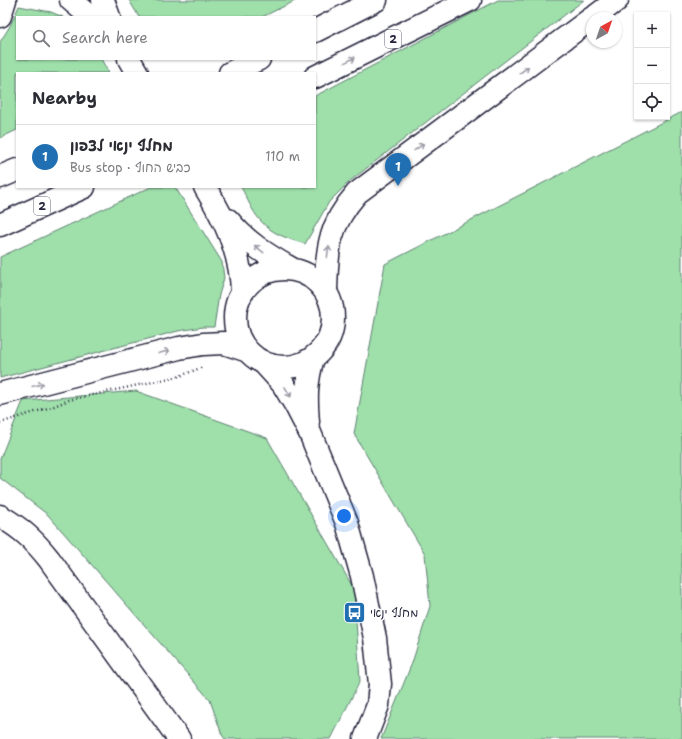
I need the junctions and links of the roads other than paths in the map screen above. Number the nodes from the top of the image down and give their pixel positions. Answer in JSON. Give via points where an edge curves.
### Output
{"nodes":[{"id":1,"x":5,"y":0,"type":"edge"},
{"id":2,"x":71,"y":0,"type":"edge"},
{"id":3,"x":103,"y":0,"type":"edge"},
{"id":4,"x":376,"y":0,"type":"edge"},
{"id":5,"x":470,"y":0,"type":"edge"},
{"id":6,"x":617,"y":0,"type":"edge"},
{"id":7,"x":600,"y":12,"type":"edge"},
{"id":8,"x":0,"y":16,"type":"edge"},
{"id":9,"x":91,"y":16,"type":"edge"},
{"id":10,"x":109,"y":16,"type":"edge"},
{"id":11,"x":586,"y":22,"type":"edge"},
{"id":12,"x":316,"y":30,"type":"edge"},
{"id":13,"x":130,"y":60,"type":"edge"},
{"id":14,"x":257,"y":60,"type":"edge"},
{"id":15,"x":136,"y":72,"type":"edge"},
{"id":16,"x":232,"y":72,"type":"edge"},
{"id":17,"x":316,"y":77,"type":"edge"},
{"id":18,"x":16,"y":170,"type":"edge"},
{"id":19,"x":0,"y":177,"type":"edge"},
{"id":20,"x":82,"y":188,"type":"edge"},
{"id":21,"x":210,"y":195,"type":"edge"},
{"id":22,"x":0,"y":226,"type":"edge"},
{"id":23,"x":292,"y":269,"type":"junction"},
{"id":24,"x":326,"y":291,"type":"junction"},
{"id":25,"x":242,"y":292,"type":"junction"},
{"id":26,"x":256,"y":357,"type":"junction"},
{"id":27,"x":313,"y":358,"type":"junction"},
{"id":28,"x":0,"y":394,"type":"edge"},
{"id":29,"x":310,"y":433,"type":"junction"},
{"id":30,"x":0,"y":516,"type":"edge"},
{"id":31,"x":179,"y":739,"type":"edge"},
{"id":32,"x":365,"y":739,"type":"edge"}],
"edges":[{"from":1,"to":8,"type":"main road"},
{"from":2,"to":9,"type":"main road"},
{"from":3,"to":10,"type":"main road"},
{"from":4,"to":12,"type":"main road"},
{"from":17,"to":5,"type":"main road","number":"2","one_way":true},
{"from":6,"to":7,"type":"main road"},
{"from":24,"to":11,"type":"main road","one_way":true,"via":[[331,235],[345,206],[357,193]]},
{"from":13,"to":15,"type":"main road"},
{"from":14,"to":16,"type":"main road"},
{"from":18,"to":19,"type":"main road"},
{"from":20,"to":22,"type":"main road","number":"2"},
{"from":23,"to":21,"type":"main road","one_way":true,"via":[[265,254],[247,240]]},
{"from":21,"to":25,"type":"main road","via":[[229,232],[237,255],[242,277]]},
{"from":23,"to":24,"type":"main road","via":[[308,274]]},
{"from":23,"to":25,"type":"main road","via":[[276,269],[260,274]]},
{"from":24,"to":27,"type":"main road","via":[[334,314],[332,330],[326,344]]},
{"from":25,"to":26,"type":"main road","via":[[236,306],[235,322],[239,338]]},
{"from":26,"to":27,"type":"main road","via":[[273,366],[288,367],[303,364]]},
{"from":28,"to":26,"type":"main road","one_way":true,"via":[[203,344],[224,343]]},
{"from":26,"to":29,"type":"main road","one_way":true,"via":[[283,384]]},
{"from":27,"to":29,"type":"main road","via":[[308,374],[306,398]]},
{"from":29,"to":32,"type":"main road","via":[[347,523],[362,576],[375,638],[380,684],[378,705]]},
{"from":30,"to":31,"type":"main road","via":[[34,541],[49,559]]}]}
